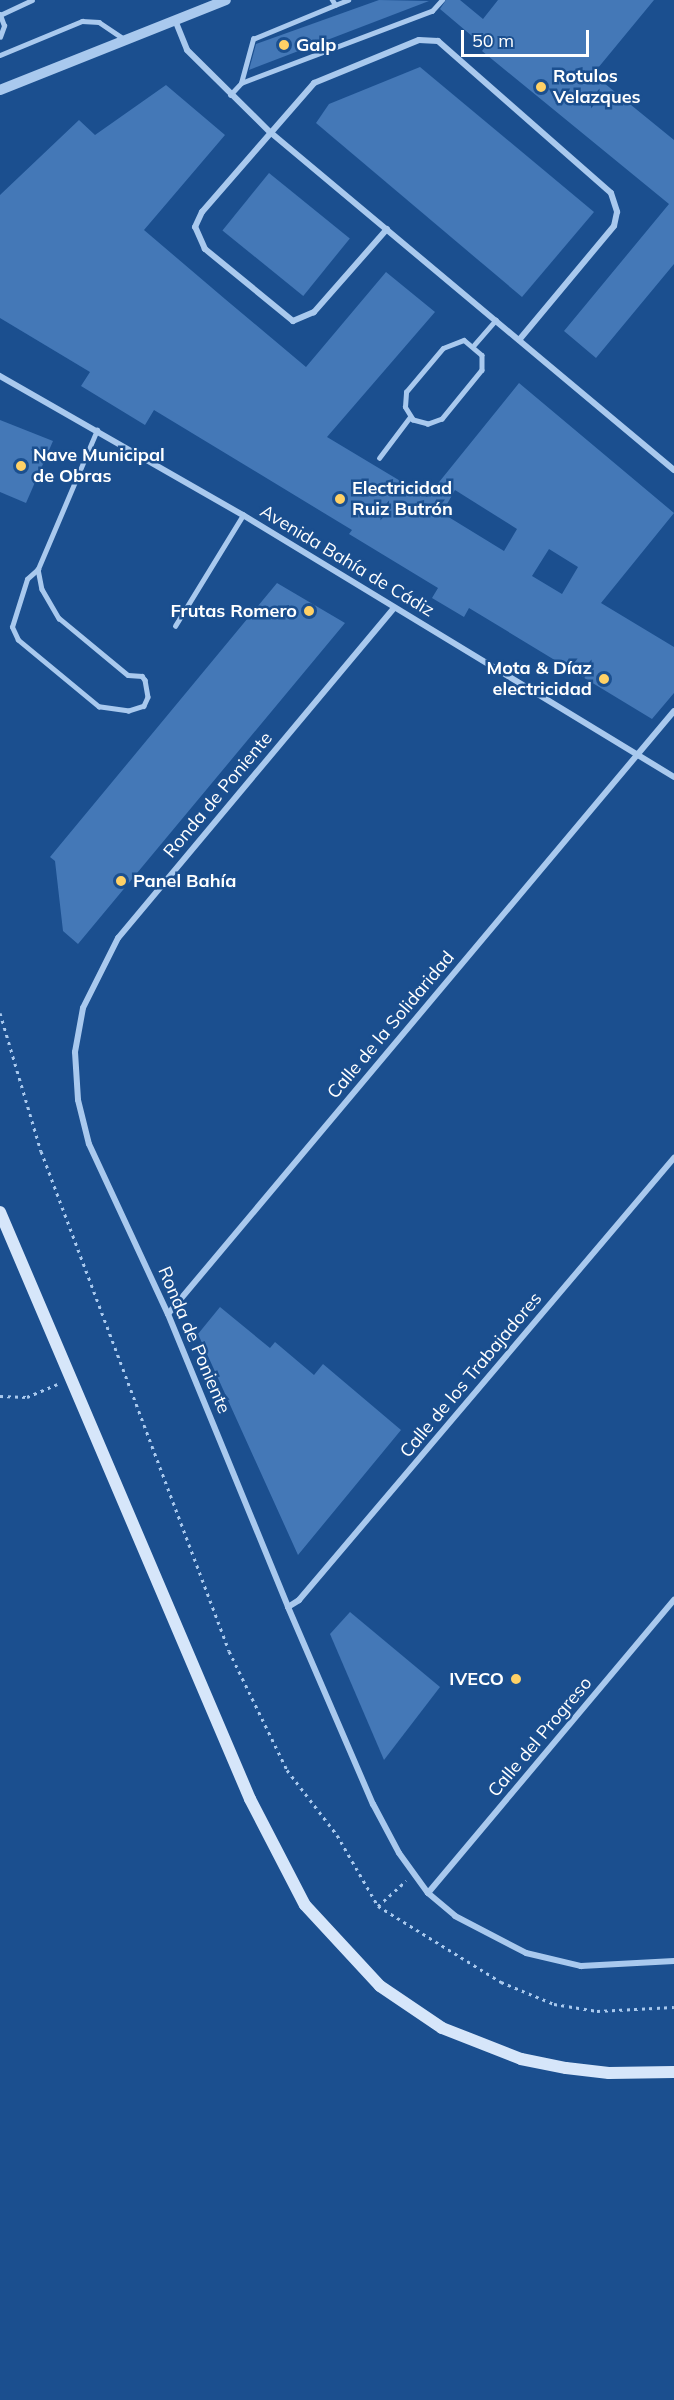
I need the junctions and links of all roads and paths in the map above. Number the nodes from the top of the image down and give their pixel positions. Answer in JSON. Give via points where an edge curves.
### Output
{"nodes":[{"id":1,"x":32,"y":0,"type":"edge"},
{"id":2,"x":226,"y":0,"type":"edge"},
{"id":3,"x":348,"y":0,"type":"edge"},
{"id":4,"x":442,"y":0,"type":"edge"},
{"id":5,"x":333,"y":3,"type":"edge"},
{"id":6,"x":175,"y":20,"type":"junction"},
{"id":7,"x":0,"y":37,"type":"edge"},
{"id":8,"x":126,"y":40,"type":"junction"},
{"id":9,"x":0,"y":55,"type":"edge"},
{"id":10,"x":241,"y":83,"type":"junction"},
{"id":11,"x":0,"y":90,"type":"edge"},
{"id":12,"x":230,"y":95,"type":"junction"},
{"id":13,"x":270,"y":132,"type":"junction"},
{"id":14,"x":387,"y":229,"type":"junction"},
{"id":15,"x":496,"y":320,"type":"junction"},
{"id":16,"x":519,"y":340,"type":"junction"},
{"id":17,"x":474,"y":345,"type":"junction"},
{"id":18,"x":0,"y":376,"type":"edge"},
{"id":19,"x":410,"y":417,"type":"junction"},
{"id":20,"x":97,"y":430,"type":"junction"},
{"id":21,"x":379,"y":458,"type":"dead end"},
{"id":22,"x":674,"y":470,"type":"edge"},
{"id":23,"x":243,"y":515,"type":"junction"},
{"id":24,"x":38,"y":569,"type":"junction"},
{"id":25,"x":394,"y":608,"type":"junction"},
{"id":26,"x":175,"y":626,"type":"dead end"},
{"id":27,"x":674,"y":711,"type":"edge"},
{"id":28,"x":637,"y":755,"type":"junction"},
{"id":29,"x":674,"y":777,"type":"edge"},
{"id":30,"x":0,"y":1013,"type":"edge"},
{"id":31,"x":674,"y":1158,"type":"edge"},
{"id":32,"x":0,"y":1212,"type":"edge"},
{"id":33,"x":168,"y":1314,"type":"junction"},
{"id":34,"x":70,"y":1378,"type":"junction"},
{"id":35,"x":0,"y":1396,"type":"edge"},
{"id":36,"x":674,"y":1600,"type":"edge"},
{"id":37,"x":288,"y":1607,"type":"junction"},
{"id":38,"x":414,"y":1874,"type":"junction"},
{"id":39,"x":428,"y":1893,"type":"junction"},
{"id":40,"x":378,"y":1906,"type":"junction"},
{"id":41,"x":674,"y":1961,"type":"edge"},
{"id":42,"x":674,"y":2007,"type":"edge"},
{"id":43,"x":674,"y":2072,"type":"edge"}],
"edges":[{"from":1,"to":7,"type":"lane","via":[[0,15],[4,26]]},
{"from":2,"to":6,"type":"street"},
{"from":3,"to":5,"type":"lane"},
{"from":4,"to":10,"type":"lane","via":[[432,11]]},
{"from":5,"to":10,"type":"lane","via":[[253,39]]},
{"from":6,"to":8,"type":"street"},
{"from":6,"to":12,"type":"street","via":[[187,50]]},
{"from":8,"to":9,"type":"lane","via":[[99,22],[82,21]]},
{"from":8,"to":11,"type":"street"},
{"from":10,"to":12,"type":"lane"},
{"from":12,"to":13,"type":"street"},
{"from":13,"to":14,"type":"street"},
{"from":13,"to":14,"type":"street","via":[[197,219],[199,243],[214,256],[293,321],[314,312]]},
{"from":13,"to":16,"type":"street","via":[[320,80],[419,40],[447,46],[611,193],[617,212],[614,226]]},
{"from":14,"to":15,"type":"street"},
{"from":15,"to":16,"type":"street"},
{"from":15,"to":17,"type":"lane"},
{"from":16,"to":22,"type":"street"},
{"from":17,"to":19,"type":"lane","via":[[456,340],[443,348],[406,392],[405,407]]},
{"from":17,"to":19,"type":"lane","via":[[482,354],[482,370],[442,418],[428,424]]},
{"from":18,"to":20,"type":"street","name":"Avenida Bahía de Cádiz"},
{"from":19,"to":21,"type":"lane"},
{"from":20,"to":23,"type":"street","name":"Avenida Bahía de Cádiz"},
{"from":20,"to":24,"type":"lane"},
{"from":23,"to":25,"type":"street","name":"Avenida Bahía de Cádiz"},
{"from":23,"to":26,"type":"lane"},
{"from":24,"to":24,"type":"lane","via":[[42,589],[59,618],[128,675],[142,676],[148,697],[144,706],[129,711],[99,707],[18,640],[12,619],[27,579]]},
{"from":25,"to":28,"type":"street","name":"Avenida Bahía de Cádiz"},
{"from":25,"to":33,"type":"street","name":"Ronda de Poniente","via":[[118,938],[83,1008],[75,1052],[78,1100],[89,1144]]},
{"from":27,"to":28,"type":"street","name":"Calle de la Solidaridad"},
{"from":28,"to":29,"type":"street","name":"Avenida Bahía de Cádiz"},
{"from":28,"to":33,"type":"street","name":"Calle de la Solidaridad"},
{"from":30,"to":40,"type":"path","via":[[41,1151],[229,1651],[287,1770],[337,1835]]},
{"from":31,"to":37,"type":"street","name":"Calle de los Trabajadores","via":[[299,1600]]},
{"from":32,"to":34,"type":"main road"},
{"from":33,"to":37,"type":"street","name":"Ronda de Poniente"},
{"from":34,"to":35,"type":"path","via":[[27,1397]]},
{"from":34,"to":43,"type":"main road","via":[[268,1840],[305,1905],[326,1931],[380,1986],[411,2010],[478,2044],[566,2068],[609,2073]]},
{"from":36,"to":39,"type":"street","name":"Calle del Progreso"},
{"from":37,"to":38,"type":"street","name":"Ronda de Poniente","via":[[373,1804]]},
{"from":38,"to":39,"type":"street","name":"Ronda de Poniente"},
{"from":38,"to":40,"type":"path"},
{"from":39,"to":41,"type":"street","name":"Ronda de Poniente","via":[[464,1921],[526,1953],[581,1966]]},
{"from":40,"to":42,"type":"path","via":[[501,1982],[554,2004],[597,2011]]}]}
